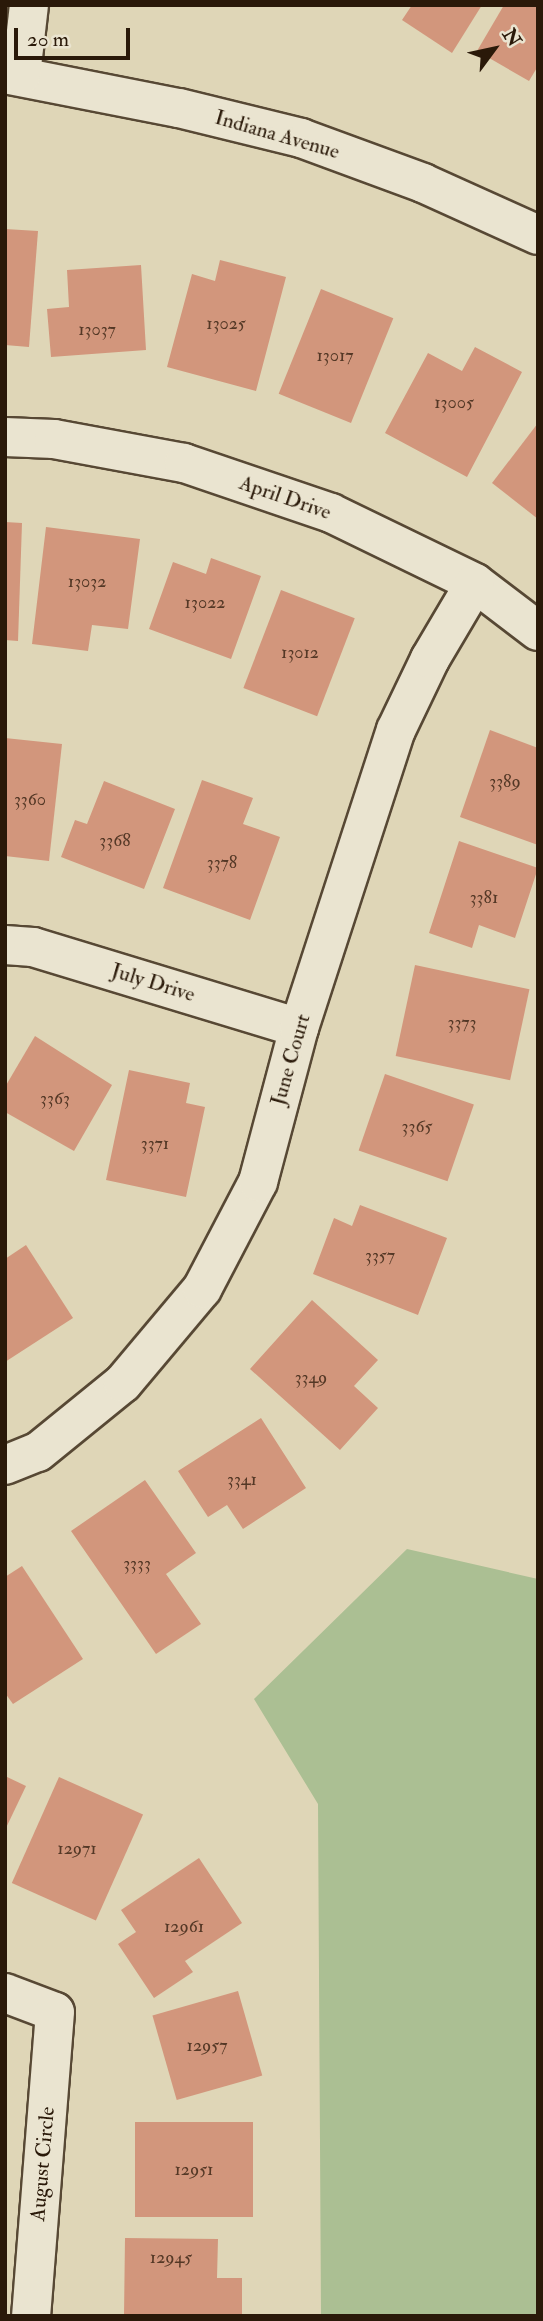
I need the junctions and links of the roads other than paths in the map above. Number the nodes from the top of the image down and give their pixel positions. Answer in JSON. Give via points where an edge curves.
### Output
{"nodes":[{"id":1,"x":29,"y":5,"type":"edge"},
{"id":2,"x":13,"y":75,"type":"edge"},
{"id":3,"x":538,"y":235,"type":"edge"},
{"id":4,"x":5,"y":437,"type":"edge"},
{"id":5,"x":475,"y":583,"type":"junction"},
{"id":6,"x":538,"y":631,"type":"edge"},
{"id":7,"x":5,"y":945,"type":"edge"},
{"id":8,"x":299,"y":1028,"type":"junction"},
{"id":9,"x":5,"y":1465,"type":"edge"},
{"id":10,"x":5,"y":1993,"type":"edge"},
{"id":11,"x":31,"y":2316,"type":"edge"}],
"edges":[{"from":1,"to":2,"type":"street"},
{"from":2,"to":3,"type":"street","name":"Indiana Avenue","via":[[301,138],[423,183]]},
{"from":4,"to":5,"type":"street","name":"April Drive","via":[[54,439],[184,463],[331,513]]},
{"from":5,"to":6,"type":"street","name":"April Drive"},
{"from":5,"to":8,"type":"street","name":"June Court","via":[[430,659],[396,730]]},
{"from":7,"to":8,"type":"street","name":"July Drive","via":[[33,947]]},
{"from":8,"to":9,"type":"street","name":"June Court","via":[[258,1182],[202,1289],[123,1383],[38,1452]]},
{"from":10,"to":11,"type":"street","name":"August Circle","via":[[55,2012]]}]}
